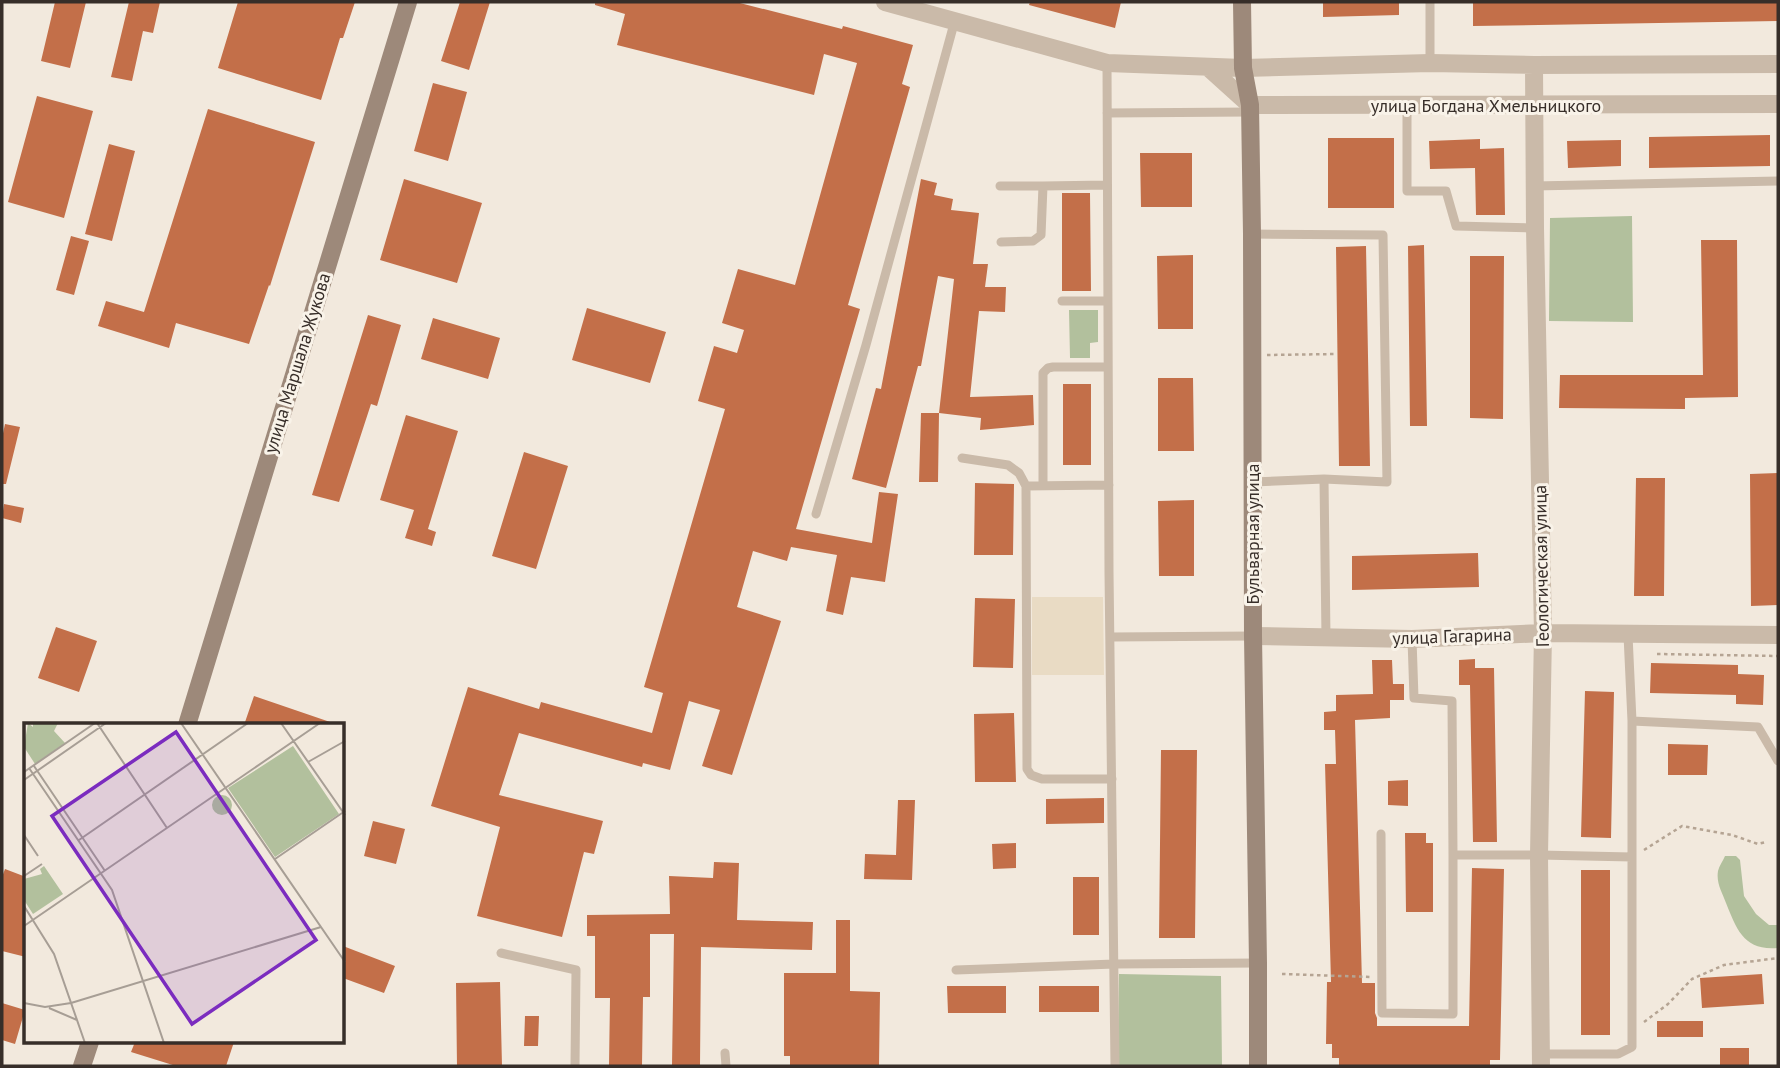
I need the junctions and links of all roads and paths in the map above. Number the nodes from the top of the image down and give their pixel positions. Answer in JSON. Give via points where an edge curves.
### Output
{"nodes":[{"id":1,"x":408,"y":2,"type":"edge"},
{"id":2,"x":885,"y":2,"type":"edge"},
{"id":3,"x":1242,"y":2,"type":"edge"},
{"id":4,"x":1430,"y":2,"type":"edge"},
{"id":5,"x":955,"y":20,"type":"junction"},
{"id":6,"x":1107,"y":63,"type":"junction"},
{"id":7,"x":1430,"y":64,"type":"junction"},
{"id":8,"x":1778,"y":64,"type":"edge"},
{"id":9,"x":1534,"y":65,"type":"junction"},
{"id":10,"x":1209,"y":68,"type":"junction"},
{"id":11,"x":1243,"y":68,"type":"junction"},
{"id":12,"x":1534,"y":104,"type":"junction"},
{"id":13,"x":1778,"y":104,"type":"edge"},
{"id":14,"x":1406,"y":105,"type":"junction"},
{"id":15,"x":1250,"y":109,"type":"junction"},
{"id":16,"x":1107,"y":113,"type":"junction"},
{"id":17,"x":1778,"y":181,"type":"edge"},
{"id":18,"x":1107,"y":185,"type":"junction"},
{"id":19,"x":1000,"y":186,"type":"dead end"},
{"id":20,"x":1042,"y":186,"type":"junction"},
{"id":21,"x":1534,"y":186,"type":"junction"},
{"id":22,"x":1535,"y":228,"type":"junction"},
{"id":23,"x":1252,"y":234,"type":"junction"},
{"id":24,"x":1002,"y":242,"type":"dead end"},
{"id":25,"x":1062,"y":301,"type":"dead end"},
{"id":26,"x":1108,"y":301,"type":"junction"},
{"id":27,"x":1337,"y":354,"type":"dead end"},
{"id":28,"x":1252,"y":356,"type":"junction"},
{"id":29,"x":1108,"y":367,"type":"junction"},
{"id":30,"x":962,"y":458,"type":"dead end"},
{"id":31,"x":1324,"y":479,"type":"junction"},
{"id":32,"x":1252,"y":482,"type":"junction"},
{"id":33,"x":1109,"y":485,"type":"junction"},
{"id":34,"x":1026,"y":486,"type":"junction"},
{"id":35,"x":1043,"y":486,"type":"junction"},
{"id":36,"x":817,"y":514,"type":"dead end"},
{"id":37,"x":1543,"y":633,"type":"junction"},
{"id":38,"x":1628,"y":635,"type":"junction"},
{"id":39,"x":1778,"y":635,"type":"edge"},
{"id":40,"x":1252,"y":636,"type":"junction"},
{"id":41,"x":1111,"y":637,"type":"junction"},
{"id":42,"x":1326,"y":637,"type":"junction"},
{"id":43,"x":1412,"y":639,"type":"junction"},
{"id":44,"x":1657,"y":654,"type":"dead end"},
{"id":45,"x":1778,"y":656,"type":"edge"},
{"id":46,"x":1632,"y":721,"type":"junction"},
{"id":47,"x":188,"y":723,"type":"edge"},
{"id":48,"x":1778,"y":761,"type":"edge"},
{"id":49,"x":1112,"y":779,"type":"junction"},
{"id":50,"x":1381,"y":834,"type":"dead end"},
{"id":51,"x":1766,"y":842,"type":"dead end"},
{"id":52,"x":1453,"y":855,"type":"junction"},
{"id":53,"x":1539,"y":855,"type":"junction"},
{"id":54,"x":1632,"y":857,"type":"junction"},
{"id":55,"x":501,"y":953,"type":"dead end"},
{"id":56,"x":1778,"y":958,"type":"edge"},
{"id":57,"x":1258,"y":963,"type":"junction"},
{"id":58,"x":1114,"y":964,"type":"junction"},
{"id":59,"x":956,"y":970,"type":"dead end"},
{"id":60,"x":1282,"y":974,"type":"dead end"},
{"id":61,"x":1382,"y":978,"type":"junction"},
{"id":62,"x":1644,"y":1022,"type":"dead end"},
{"id":63,"x":89,"y":1044,"type":"edge"},
{"id":64,"x":725,"y":1053,"type":"dead end"},
{"id":65,"x":1541,"y":1060,"type":"edge"},
{"id":66,"x":82,"y":1066,"type":"edge"},
{"id":67,"x":575,"y":1066,"type":"edge"},
{"id":68,"x":726,"y":1066,"type":"edge"},
{"id":69,"x":1115,"y":1066,"type":"edge"},
{"id":70,"x":1258,"y":1066,"type":"edge"}],
"edges":[{"from":1,"to":47,"type":"main road","name":"улица Маршала Жукова"},
{"from":2,"to":5,"type":"street"},
{"from":3,"to":11,"type":"main road","name":"Бульварная улица"},
{"from":4,"to":7,"type":"lane"},
{"from":5,"to":6,"type":"street"},
{"from":5,"to":36,"type":"lane"},
{"from":6,"to":10,"type":"street"},
{"from":6,"to":16,"type":"lane"},
{"from":7,"to":9,"type":"street"},
{"from":7,"to":11,"type":"street"},
{"from":8,"to":9,"type":"street"},
{"from":9,"to":12,"type":"street","name":"Геологическая улица"},
{"from":10,"to":11,"type":"street"},
{"from":10,"to":15,"type":"street"},
{"from":11,"to":15,"type":"main road","name":"Бульварная улица"},
{"from":12,"to":13,"type":"street","name":"улица Богдана Хмельницкого"},
{"from":12,"to":14,"type":"street","name":"улица Богдана Хмельницкого"},
{"from":12,"to":21,"type":"street","name":"Геологическая улица"},
{"from":14,"to":15,"type":"street","name":"улица Богдана Хмельницкого"},
{"from":14,"to":22,"type":"lane","via":[[1407,191],[1446,191],[1456,226]]},
{"from":15,"to":16,"type":"lane"},
{"from":15,"to":23,"type":"main road","name":"Бульварная улица"},
{"from":16,"to":18,"type":"lane"},
{"from":17,"to":21,"type":"lane"},
{"from":18,"to":20,"type":"lane"},
{"from":18,"to":26,"type":"lane"},
{"from":19,"to":20,"type":"lane"},
{"from":20,"to":24,"type":"lane","via":[[1041,236],[1032,242]]},
{"from":21,"to":22,"type":"street","name":"Геологическая улица"},
{"from":22,"to":37,"type":"street","name":"Геологическая улица"},
{"from":23,"to":28,"type":"main road","name":"Бульварная улица"},
{"from":23,"to":31,"type":"lane","via":[[1383,235],[1387,482]]},
{"from":25,"to":26,"type":"lane"},
{"from":26,"to":29,"type":"lane"},
{"from":27,"to":28,"type":"path"},
{"from":28,"to":32,"type":"main road","name":"Бульварная улица"},
{"from":29,"to":33,"type":"lane"},
{"from":29,"to":35,"type":"lane","via":[[1052,367],[1044,373]]},
{"from":30,"to":34,"type":"lane","via":[[1008,465]]},
{"from":31,"to":32,"type":"lane"},
{"from":31,"to":42,"type":"lane"},
{"from":32,"to":40,"type":"main road","name":"Бульварная улица"},
{"from":33,"to":35,"type":"lane"},
{"from":33,"to":41,"type":"lane"},
{"from":34,"to":35,"type":"lane"},
{"from":34,"to":49,"type":"lane","via":[[1027,769],[1042,779]]},
{"from":37,"to":38,"type":"street","name":"улица Гагарина"},
{"from":37,"to":43,"type":"street","name":"улица Гагарина"},
{"from":37,"to":53,"type":"street","name":"Геологическая улица"},
{"from":38,"to":39,"type":"street","name":"улица Гагарина"},
{"from":38,"to":46,"type":"lane"},
{"from":40,"to":41,"type":"lane"},
{"from":40,"to":42,"type":"street","name":"улица Гагарина"},
{"from":40,"to":57,"type":"main road","name":"Бульварная улица"},
{"from":41,"to":49,"type":"lane"},
{"from":42,"to":43,"type":"street","name":"улица Гагарина"},
{"from":43,"to":52,"type":"lane","via":[[1414,698],[1452,701]]},
{"from":44,"to":45,"type":"path"},
{"from":46,"to":48,"type":"lane","via":[[1758,727]]},
{"from":46,"to":54,"type":"lane"},
{"from":49,"to":58,"type":"lane"},
{"from":50,"to":61,"type":"lane"},
{"from":51,"to":54,"type":"path","via":[[1682,826]]},
{"from":52,"to":53,"type":"lane"},
{"from":52,"to":61,"type":"lane","via":[[1452,1014],[1382,1013]]},
{"from":53,"to":54,"type":"lane"},
{"from":53,"to":65,"type":"street","name":"Геологическая улица"},
{"from":54,"to":65,"type":"lane","via":[[1632,1047],[1618,1054]]},
{"from":55,"to":67,"type":"lane","via":[[576,970]]},
{"from":56,"to":62,"type":"path","via":[[1724,965],[1692,979]]},
{"from":57,"to":58,"type":"lane"},
{"from":57,"to":70,"type":"main road","name":"Бульварная улица"},
{"from":58,"to":59,"type":"lane"},
{"from":58,"to":69,"type":"lane"},
{"from":60,"to":61,"type":"path"},
{"from":63,"to":66,"type":"main road"},
{"from":64,"to":68,"type":"lane"}]}
